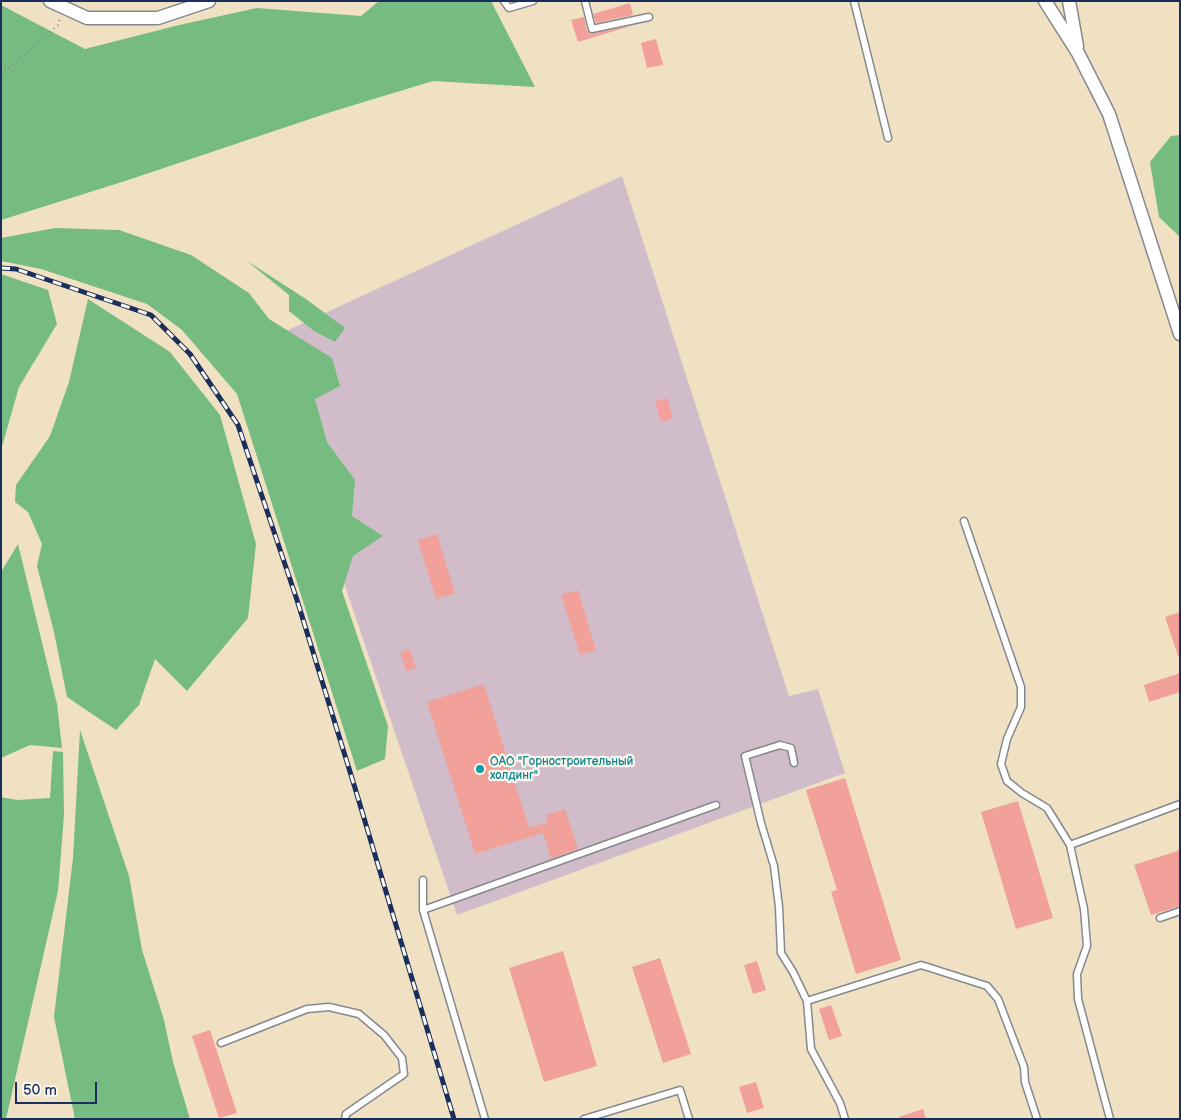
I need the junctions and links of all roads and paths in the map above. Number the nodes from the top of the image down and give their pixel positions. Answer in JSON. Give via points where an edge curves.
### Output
{"nodes":[{"id":1,"x":50,"y":1,"type":"edge"},
{"id":2,"x":209,"y":1,"type":"edge"},
{"id":3,"x":504,"y":1,"type":"edge"},
{"id":4,"x":533,"y":1,"type":"edge"},
{"id":5,"x":585,"y":1,"type":"edge"},
{"id":6,"x":854,"y":1,"type":"edge"},
{"id":7,"x":1045,"y":1,"type":"edge"},
{"id":8,"x":1069,"y":1,"type":"edge"},
{"id":9,"x":64,"y":8,"type":"junction"},
{"id":10,"x":649,"y":17,"type":"dead end"},
{"id":11,"x":1078,"y":52,"type":"junction"},
{"id":12,"x":1,"y":75,"type":"edge"},
{"id":13,"x":888,"y":138,"type":"dead end"},
{"id":14,"x":1180,"y":334,"type":"edge"},
{"id":15,"x":964,"y":521,"type":"dead end"},
{"id":16,"x":794,"y":763,"type":"dead end"},
{"id":17,"x":1180,"y":804,"type":"edge"},
{"id":18,"x":716,"y":805,"type":"dead end"},
{"id":19,"x":1070,"y":846,"type":"junction"},
{"id":20,"x":423,"y":880,"type":"dead end"},
{"id":21,"x":423,"y":910,"type":"junction"},
{"id":22,"x":1180,"y":911,"type":"edge"},
{"id":23,"x":1160,"y":918,"type":"dead end"},
{"id":24,"x":807,"y":1001,"type":"junction"},
{"id":25,"x":221,"y":1043,"type":"dead end"},
{"id":26,"x":345,"y":1119,"type":"edge"},
{"id":27,"x":485,"y":1119,"type":"edge"},
{"id":28,"x":584,"y":1119,"type":"edge"},
{"id":29,"x":689,"y":1119,"type":"edge"},
{"id":30,"x":845,"y":1119,"type":"edge"},
{"id":31,"x":1037,"y":1119,"type":"edge"},
{"id":32,"x":1110,"y":1119,"type":"edge"}],
"edges":[{"from":1,"to":9,"type":"street"},
{"from":2,"to":9,"type":"street","via":[[158,18],[87,18]]},
{"from":3,"to":4,"type":"lane","via":[[509,8]]},
{"from":5,"to":10,"type":"lane","via":[[592,29]]},
{"from":6,"to":13,"type":"lane"},
{"from":7,"to":11,"type":"street"},
{"from":8,"to":11,"type":"street"},
{"from":9,"to":12,"type":"path","via":[[58,25]]},
{"from":11,"to":14,"type":"street","via":[[1109,114]]},
{"from":15,"to":19,"type":"lane","via":[[1021,687],[1021,707],[1000,764],[1007,781],[1047,808]]},
{"from":16,"to":24,"type":"lane","via":[[791,748],[780,745],[745,756],[774,866],[781,953]]},
{"from":17,"to":19,"type":"lane"},
{"from":18,"to":21,"type":"lane"},
{"from":19,"to":32,"type":"lane","via":[[1084,909],[1088,946],[1077,974],[1078,999]]},
{"from":20,"to":21,"type":"lane"},
{"from":21,"to":27,"type":"lane"},
{"from":22,"to":23,"type":"lane"},
{"from":24,"to":30,"type":"lane","via":[[812,1049]]},
{"from":24,"to":31,"type":"lane","via":[[921,965],[987,986],[998,998],[1024,1067],[1025,1082]]},
{"from":25,"to":26,"type":"lane","via":[[307,1009],[329,1007],[359,1014],[384,1035],[402,1058],[404,1074],[346,1114]]},
{"from":28,"to":29,"type":"lane","via":[[680,1090]]}]}
